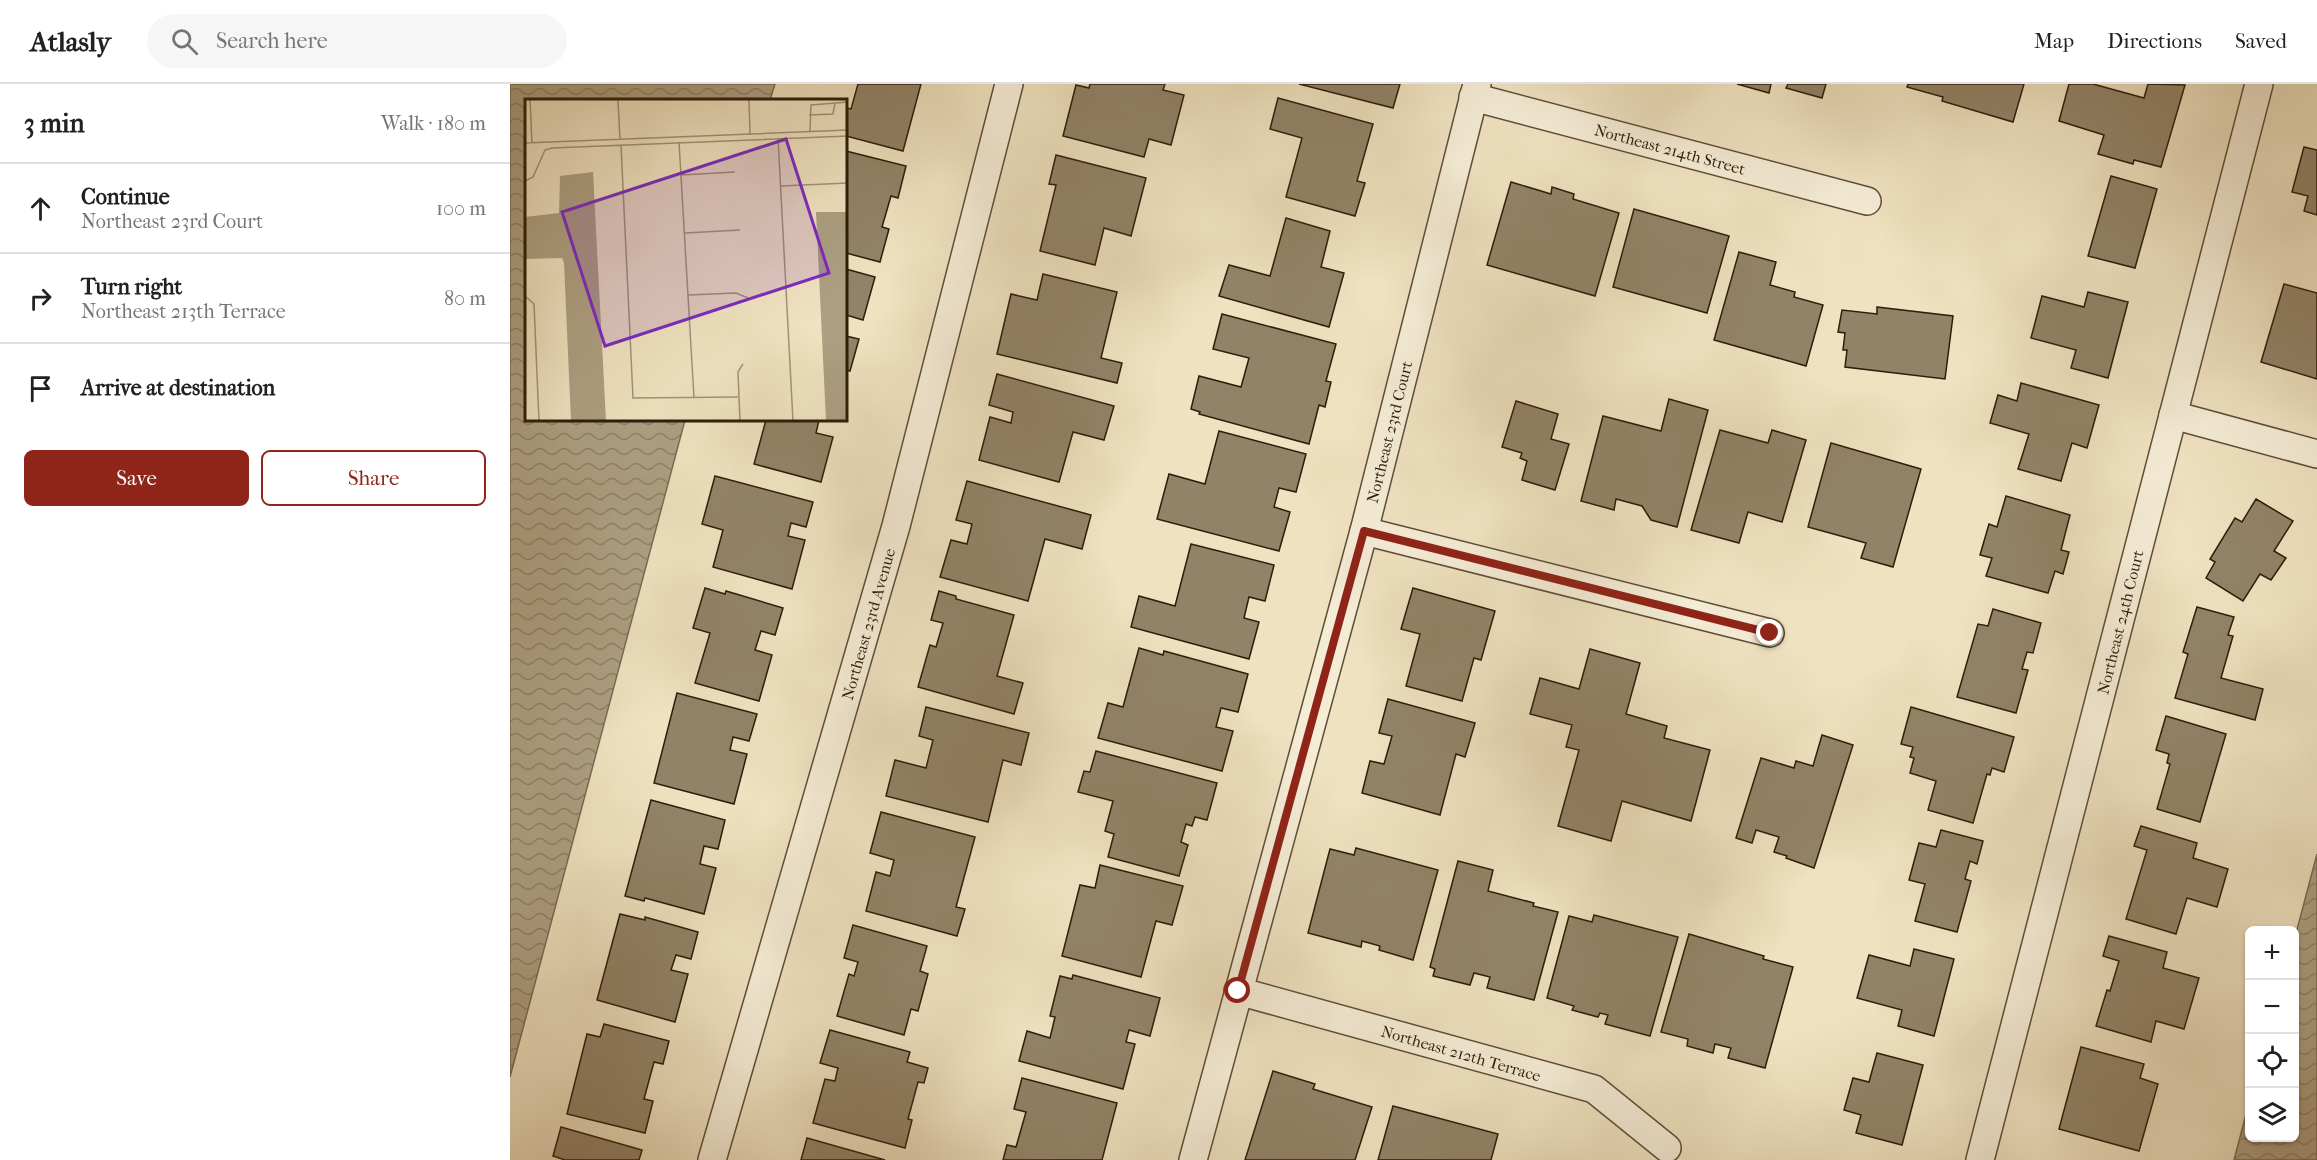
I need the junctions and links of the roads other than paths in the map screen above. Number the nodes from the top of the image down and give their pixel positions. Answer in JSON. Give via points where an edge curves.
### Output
{"nodes":[{"id":1,"x":1009,"y":84,"type":"edge"},
{"id":2,"x":2259,"y":84,"type":"edge"},
{"id":3,"x":1475,"y":90,"type":"edge"},
{"id":4,"x":1867,"y":201,"type":"dead end"},
{"id":5,"x":2173,"y":414,"type":"junction"},
{"id":6,"x":2317,"y":454,"type":"edge"},
{"id":7,"x":1364,"y":531,"type":"junction"},
{"id":8,"x":1770,"y":633,"type":"dead end"},
{"id":9,"x":1238,"y":991,"type":"junction"},
{"id":10,"x":1667,"y":1148,"type":"dead end"},
{"id":11,"x":712,"y":1160,"type":"edge"},
{"id":12,"x":1193,"y":1160,"type":"edge"},
{"id":13,"x":1980,"y":1160,"type":"edge"}],
"edges":[{"from":1,"to":11,"type":"street","name":"Northeast 23rd Avenue","via":[[896,526]]},
{"from":2,"to":5,"type":"street","name":"Northeast 24th Court"},
{"from":3,"to":4,"type":"street","name":"Northeast 214th Street"},
{"from":3,"to":7,"type":"street","name":"Northeast 23rd Court"},
{"from":5,"to":6,"type":"street"},
{"from":5,"to":13,"type":"street","name":"Northeast 24th Court"},
{"from":7,"to":8,"type":"street"},
{"from":7,"to":9,"type":"street","name":"Northeast 23rd Court"},
{"from":9,"to":10,"type":"street","name":"Northeast 212th Terrace","via":[[1593,1089]]},
{"from":9,"to":12,"type":"street","name":"Northeast 23rd Court"}]}
